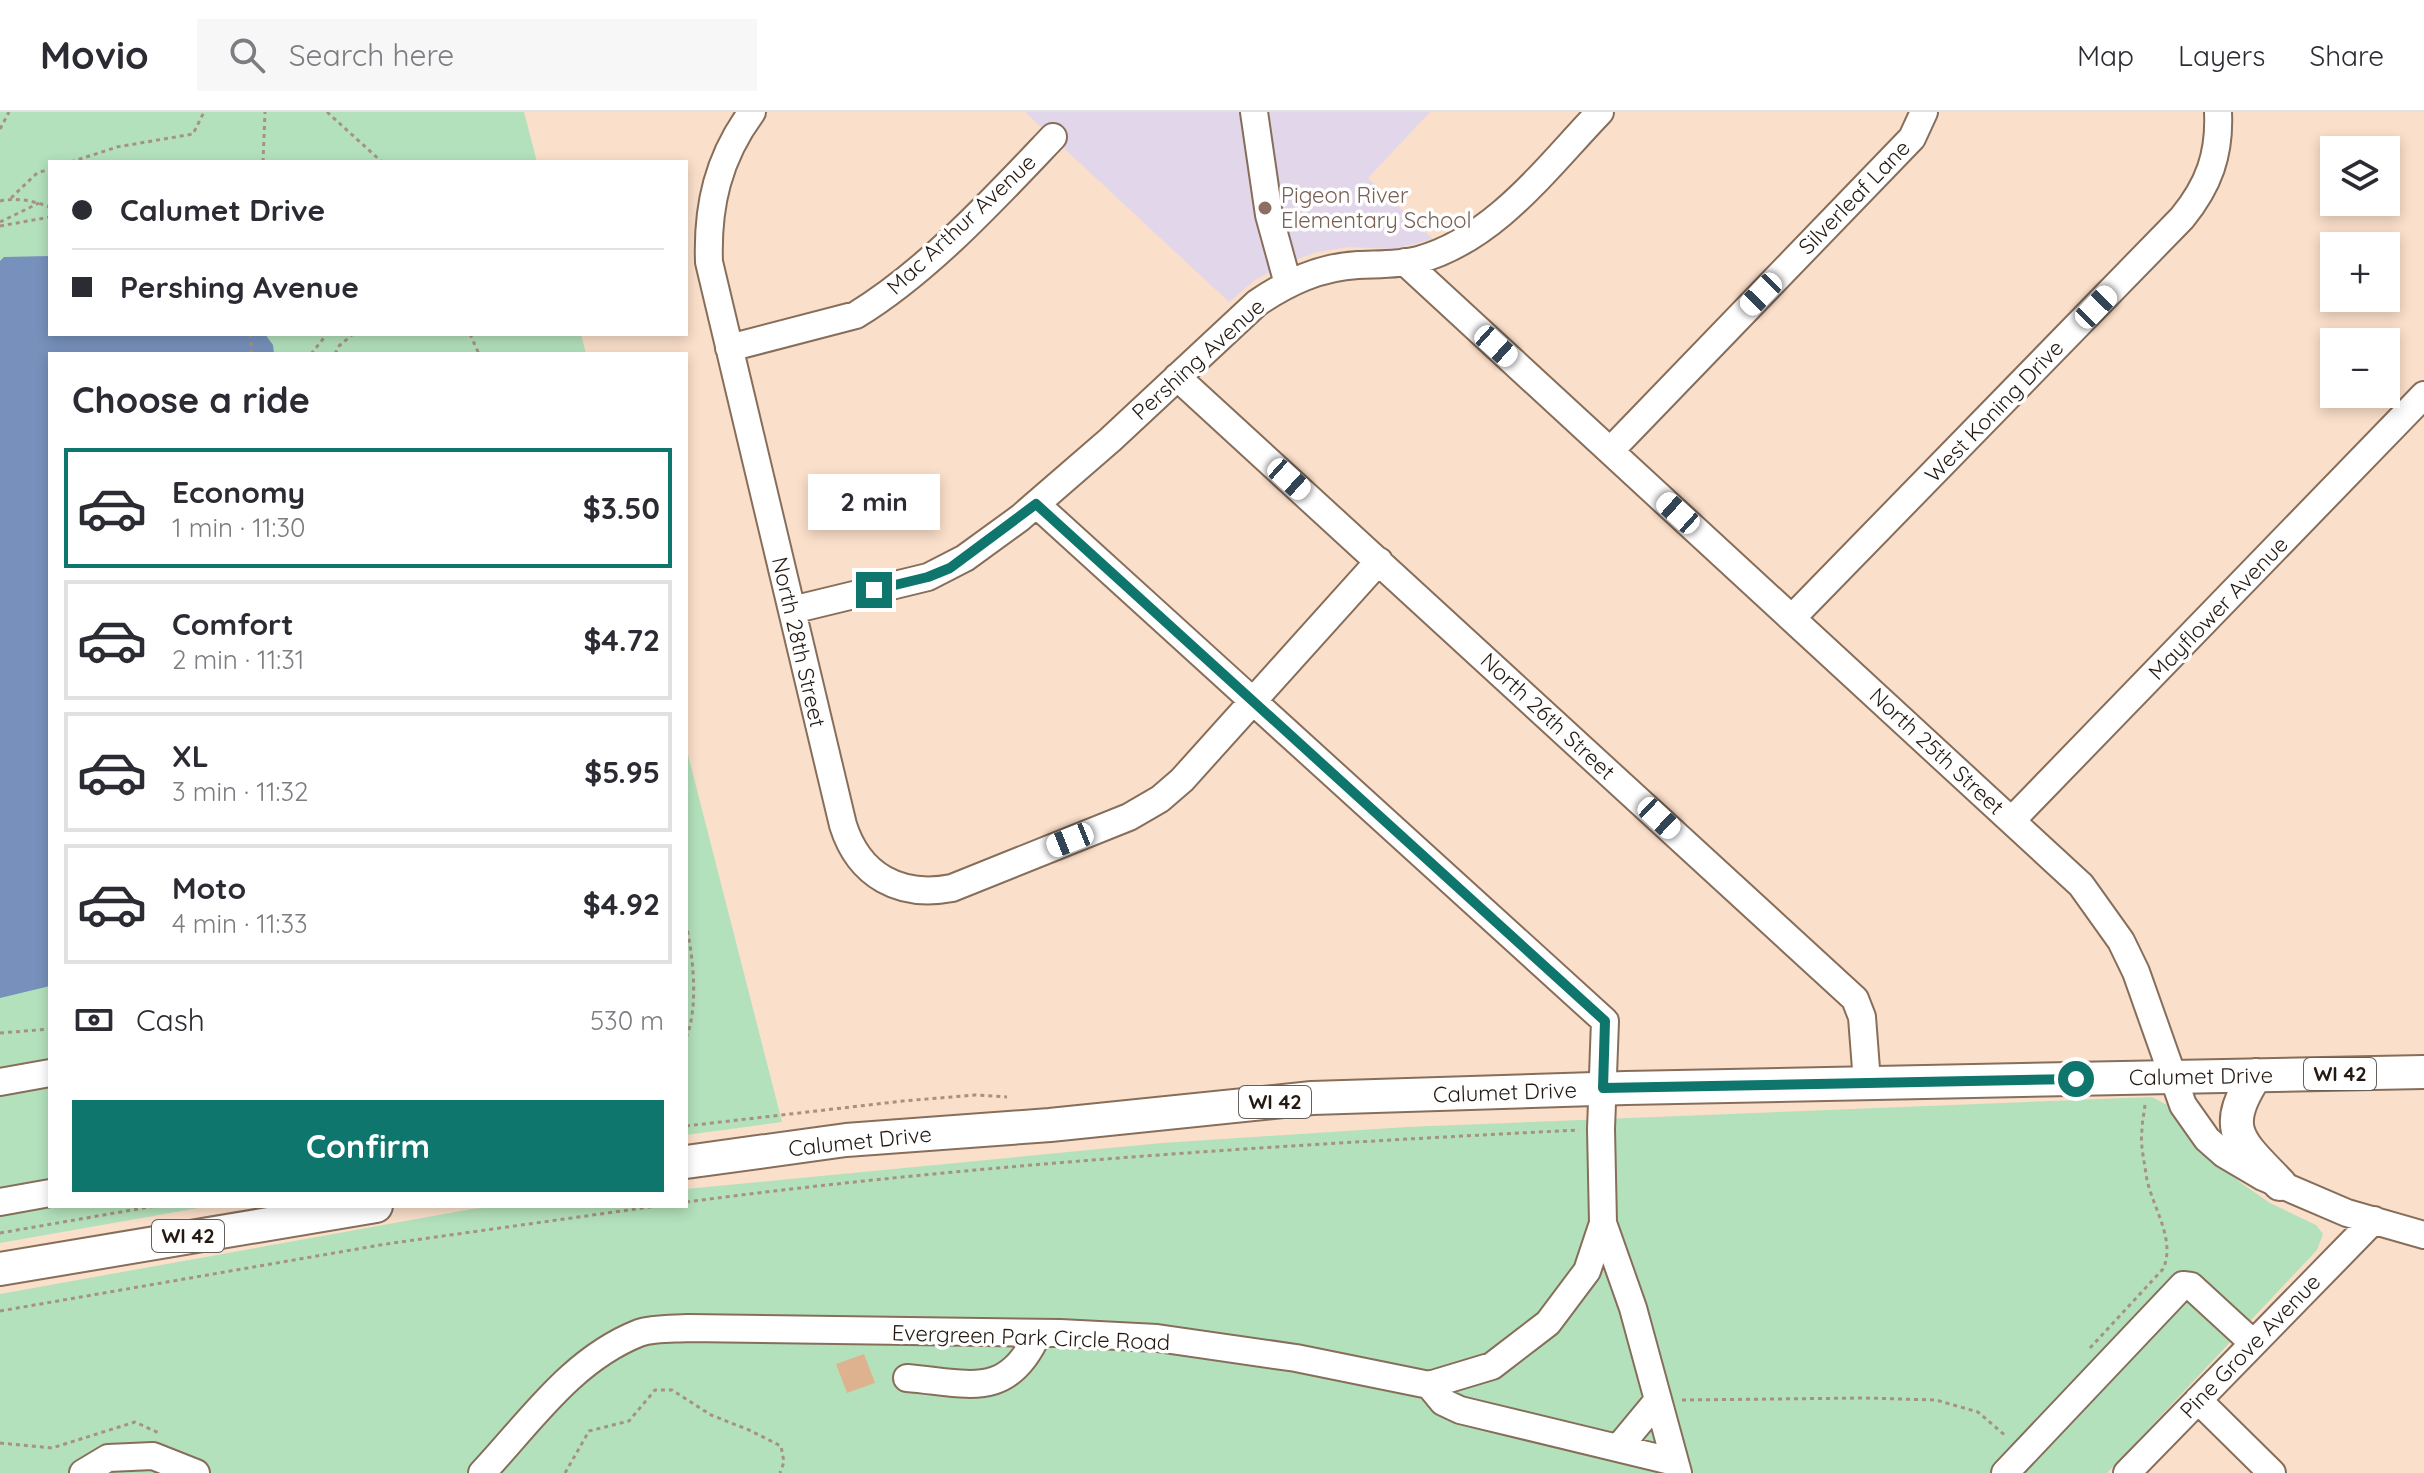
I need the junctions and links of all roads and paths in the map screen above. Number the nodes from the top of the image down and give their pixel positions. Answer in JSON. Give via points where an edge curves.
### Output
{"nodes":[{"id":1,"x":9,"y":112,"type":"edge"},
{"id":2,"x":204,"y":112,"type":"edge"},
{"id":3,"x":265,"y":112,"type":"edge"},
{"id":4,"x":327,"y":112,"type":"edge"},
{"id":5,"x":752,"y":112,"type":"edge"},
{"id":6,"x":1254,"y":112,"type":"edge"},
{"id":7,"x":1600,"y":112,"type":"edge"},
{"id":8,"x":1924,"y":112,"type":"edge"},
{"id":9,"x":2218,"y":112,"type":"edge"},
{"id":10,"x":0,"y":129,"type":"edge"},
{"id":11,"x":1053,"y":137,"type":"dead end"},
{"id":12,"x":77,"y":160,"type":"edge"},
{"id":13,"x":263,"y":160,"type":"edge"},
{"id":14,"x":380,"y":160,"type":"edge"},
{"id":15,"x":48,"y":170,"type":"edge"},
{"id":16,"x":11,"y":198,"type":"junction"},
{"id":17,"x":0,"y":201,"type":"edge"},
{"id":18,"x":39,"y":203,"type":"junction"},
{"id":19,"x":48,"y":206,"type":"edge"},
{"id":20,"x":48,"y":217,"type":"edge"},
{"id":21,"x":0,"y":224,"type":"edge"},
{"id":22,"x":1405,"y":262,"type":"junction"},
{"id":23,"x":1288,"y":284,"type":"junction"},
{"id":24,"x":325,"y":336,"type":"edge"},
{"id":25,"x":351,"y":336,"type":"edge"},
{"id":26,"x":729,"y":348,"type":"junction"},
{"id":27,"x":313,"y":352,"type":"edge"},
{"id":28,"x":336,"y":352,"type":"edge"},
{"id":29,"x":1177,"y":377,"type":"junction"},
{"id":30,"x":2424,"y":395,"type":"edge"},
{"id":31,"x":1610,"y":451,"type":"junction"},
{"id":32,"x":1036,"y":504,"type":"junction"},
{"id":33,"x":1379,"y":561,"type":"junction"},
{"id":34,"x":792,"y":610,"type":"junction"},
{"id":35,"x":1792,"y":618,"type":"junction"},
{"id":36,"x":1254,"y":702,"type":"junction"},
{"id":37,"x":2012,"y":820,"type":"junction"},
{"id":38,"x":688,"y":933,"type":"edge"},
{"id":39,"x":48,"y":1029,"type":"edge"},
{"id":40,"x":0,"y":1033,"type":"edge"},
{"id":41,"x":688,"y":1033,"type":"edge"},
{"id":42,"x":2424,"y":1072,"type":"edge"},
{"id":43,"x":48,"y":1073,"type":"edge"},
{"id":44,"x":2256,"y":1075,"type":"junction"},
{"id":45,"x":2172,"y":1077,"type":"junction"},
{"id":46,"x":0,"y":1082,"type":"edge"},
{"id":47,"x":1867,"y":1082,"type":"junction"},
{"id":48,"x":1603,"y":1088,"type":"junction"},
{"id":49,"x":1007,"y":1097,"type":"dead end"},
{"id":50,"x":2145,"y":1105,"type":"dead end"},
{"id":51,"x":1569,"y":1123,"type":"dead end"},
{"id":52,"x":688,"y":1126,"type":"edge"},
{"id":53,"x":1569,"y":1130,"type":"junction"},
{"id":54,"x":1579,"y":1130,"type":"dead end"},
{"id":55,"x":688,"y":1162,"type":"edge"},
{"id":56,"x":2280,"y":1184,"type":"junction"},
{"id":57,"x":48,"y":1193,"type":"edge"},
{"id":58,"x":0,"y":1202,"type":"edge"},
{"id":59,"x":688,"y":1202,"type":"edge"},
{"id":60,"x":144,"y":1208,"type":"edge"},
{"id":61,"x":349,"y":1208,"type":"edge"},
{"id":62,"x":643,"y":1208,"type":"edge"},
{"id":63,"x":282,"y":1213,"type":"edge"},
{"id":64,"x":2374,"y":1220,"type":"junction"},
{"id":65,"x":1603,"y":1223,"type":"junction"},
{"id":66,"x":0,"y":1233,"type":"edge"},
{"id":67,"x":2424,"y":1235,"type":"edge"},
{"id":68,"x":0,"y":1269,"type":"edge"},
{"id":69,"x":0,"y":1311,"type":"edge"},
{"id":70,"x":1038,"y":1333,"type":"junction"},
{"id":71,"x":2253,"y":1343,"type":"junction"},
{"id":72,"x":2081,"y":1358,"type":"dead end"},
{"id":73,"x":907,"y":1378,"type":"dead end"},
{"id":74,"x":1429,"y":1385,"type":"junction"},
{"id":75,"x":1658,"y":1400,"type":"junction"},
{"id":76,"x":2198,"y":1400,"type":"junction"},
{"id":77,"x":2007,"y":1437,"type":"dead end"},
{"id":78,"x":1619,"y":1447,"type":"junction"},
{"id":79,"x":1676,"y":1468,"type":"edge"},
{"id":80,"x":83,"y":1473,"type":"edge"},
{"id":81,"x":196,"y":1473,"type":"edge"},
{"id":82,"x":482,"y":1473,"type":"edge"},
{"id":83,"x":565,"y":1473,"type":"edge"},
{"id":84,"x":780,"y":1473,"type":"edge"},
{"id":85,"x":2005,"y":1473,"type":"edge"},
{"id":86,"x":2127,"y":1473,"type":"edge"},
{"id":87,"x":2272,"y":1473,"type":"edge"}],
"edges":[{"from":1,"to":10,"type":"path"},
{"from":2,"to":12,"type":"path","via":[[193,134]]},
{"from":3,"to":13,"type":"path"},
{"from":4,"to":14,"type":"path"},
{"from":5,"to":26,"type":"street","name":"North 28th Street","via":[[727,152],[710,207],[709,262]]},
{"from":6,"to":23,"type":"street","via":[[1269,215]]},
{"from":7,"to":22,"type":"street","name":"Pershing Avenue","via":[[1493,222],[1445,251]]},
{"from":8,"to":31,"type":"street","name":"Silverleaf Lane","via":[[1912,138]]},
{"from":9,"to":35,"type":"street","name":"West Koning Drive","via":[[2209,178],[2182,218]]},
{"from":11,"to":26,"type":"street","name":"Mac Arthur Avenue","via":[[978,213],[873,304],[856,315]]},
{"from":15,"to":16,"type":"path","via":[[37,173]]},
{"from":16,"to":17,"type":"path"},
{"from":16,"to":18,"type":"path"},
{"from":18,"to":19,"type":"path"},
{"from":18,"to":21,"type":"path"},
{"from":20,"to":21,"type":"path"},
{"from":22,"to":23,"type":"street","name":"Pershing Avenue","via":[[1330,268]]},
{"from":22,"to":31,"type":"street","name":"North 25th Street"},
{"from":23,"to":29,"type":"street","name":"Pershing Avenue","via":[[1257,303]]},
{"from":24,"to":27,"type":"path"},
{"from":25,"to":28,"type":"path"},
{"from":26,"to":34,"type":"street","name":"North 28th Street"},
{"from":29,"to":32,"type":"street","name":"Pershing Avenue"},
{"from":29,"to":33,"type":"street","name":"North 26th Street"},
{"from":30,"to":37,"type":"street","name":"Mayflower Avenue"},
{"from":31,"to":35,"type":"street","name":"North 25th Street"},
{"from":32,"to":34,"type":"street","name":"Pershing Avenue","via":[[950,568]]},
{"from":32,"to":36,"type":"street","name":"Evergreen Park Circle Road"},
{"from":33,"to":36,"type":"street"},
{"from":33,"to":47,"type":"street","name":"North 26th Street","via":[[1855,999],[1862,1017]]},
{"from":34,"to":36,"type":"street","name":"North 28th Street","via":[[847,838],[869,868],[904,888],[952,888],[1129,817],[1182,780]]},
{"from":35,"to":37,"type":"street","name":"North 25th Street"},
{"from":36,"to":48,"type":"street","name":"Evergreen Park Circle Road","via":[[1605,1021]]},
{"from":37,"to":45,"type":"street","name":"North 25th Street","via":[[2081,885],[2121,941]]},
{"from":38,"to":41,"type":"path","via":[[693,957]]},
{"from":39,"to":40,"type":"path"},
{"from":42,"to":44,"type":"main road","name":"Calumet Drive","number":"WI 42"},
{"from":43,"to":46,"type":"street"},
{"from":44,"to":45,"type":"main road","name":"Calumet Drive","number":"WI 42"},
{"from":44,"to":56,"type":"main road","via":[[2238,1105],[2235,1125]]},
{"from":45,"to":47,"type":"main road","name":"Calumet Drive","number":"WI 42"},
{"from":45,"to":56,"type":"street","name":"North 25th Street","via":[[2189,1116],[2207,1139],[2247,1170]]},
{"from":47,"to":48,"type":"main road","name":"Calumet Drive","number":"WI 42"},
{"from":48,"to":55,"type":"main road","name":"Calumet Drive","number":"WI 42","via":[[1312,1098],[846,1140]]},
{"from":48,"to":65,"type":"street","name":"Evergreen Park Circle Road"},
{"from":49,"to":52,"type":"path","via":[[903,1101]]},
{"from":50,"to":72,"type":"path","via":[[2141,1136],[2146,1177],[2166,1238],[2167,1259]]},
{"from":51,"to":53,"type":"path"},
{"from":53,"to":54,"type":"path"},
{"from":53,"to":59,"type":"path","via":[[1163,1153]]},
{"from":56,"to":64,"type":"street","name":"North 25th Street"},
{"from":57,"to":58,"type":"street"},
{"from":60,"to":66,"type":"path"},
{"from":61,"to":63,"type":"main road","number":"WI 42"},
{"from":62,"to":69,"type":"path","via":[[386,1244]]},
{"from":63,"to":68,"type":"main road","number":"WI 42"},
{"from":64,"to":67,"type":"street","name":"North 25th Street"},
{"from":64,"to":71,"type":"street","name":"Pine Grove Avenue"},
{"from":65,"to":74,"type":"street","name":"Evergreen Park Circle Road","via":[[1587,1271],[1548,1323],[1492,1366]]},
{"from":65,"to":75,"type":"street","name":"Evergreen Park Circle Road"},
{"from":70,"to":73,"type":"street","via":[[1031,1350],[1004,1379],[984,1385]]},
{"from":70,"to":74,"type":"street","name":"Evergreen Park Circle Road","via":[[1157,1338]]},
{"from":70,"to":82,"type":"street","name":"Evergreen Park Circle Road","via":[[688,1328],[641,1332],[591,1359],[543,1403]]},
{"from":71,"to":76,"type":"street","name":"Pine Grove Avenue"},
{"from":71,"to":85,"type":"street","via":[[2191,1286],[2183,1285]]},
{"from":74,"to":78,"type":"street","via":[[1443,1402],[1460,1410]]},
{"from":75,"to":77,"type":"path","via":[[1936,1400],[1978,1412]]},
{"from":75,"to":78,"type":"street"},
{"from":75,"to":79,"type":"street","name":"Evergreen Park Circle Road"},
{"from":76,"to":86,"type":"street","name":"Pine Grove Avenue"},
{"from":76,"to":87,"type":"street"},
{"from":78,"to":79,"type":"street"},
{"from":80,"to":81,"type":"street","via":[[108,1458],[153,1456]]},
{"from":83,"to":84,"type":"path","via":[[589,1431],[629,1421],[655,1390],[672,1390],[711,1415],[781,1446]]}]}
